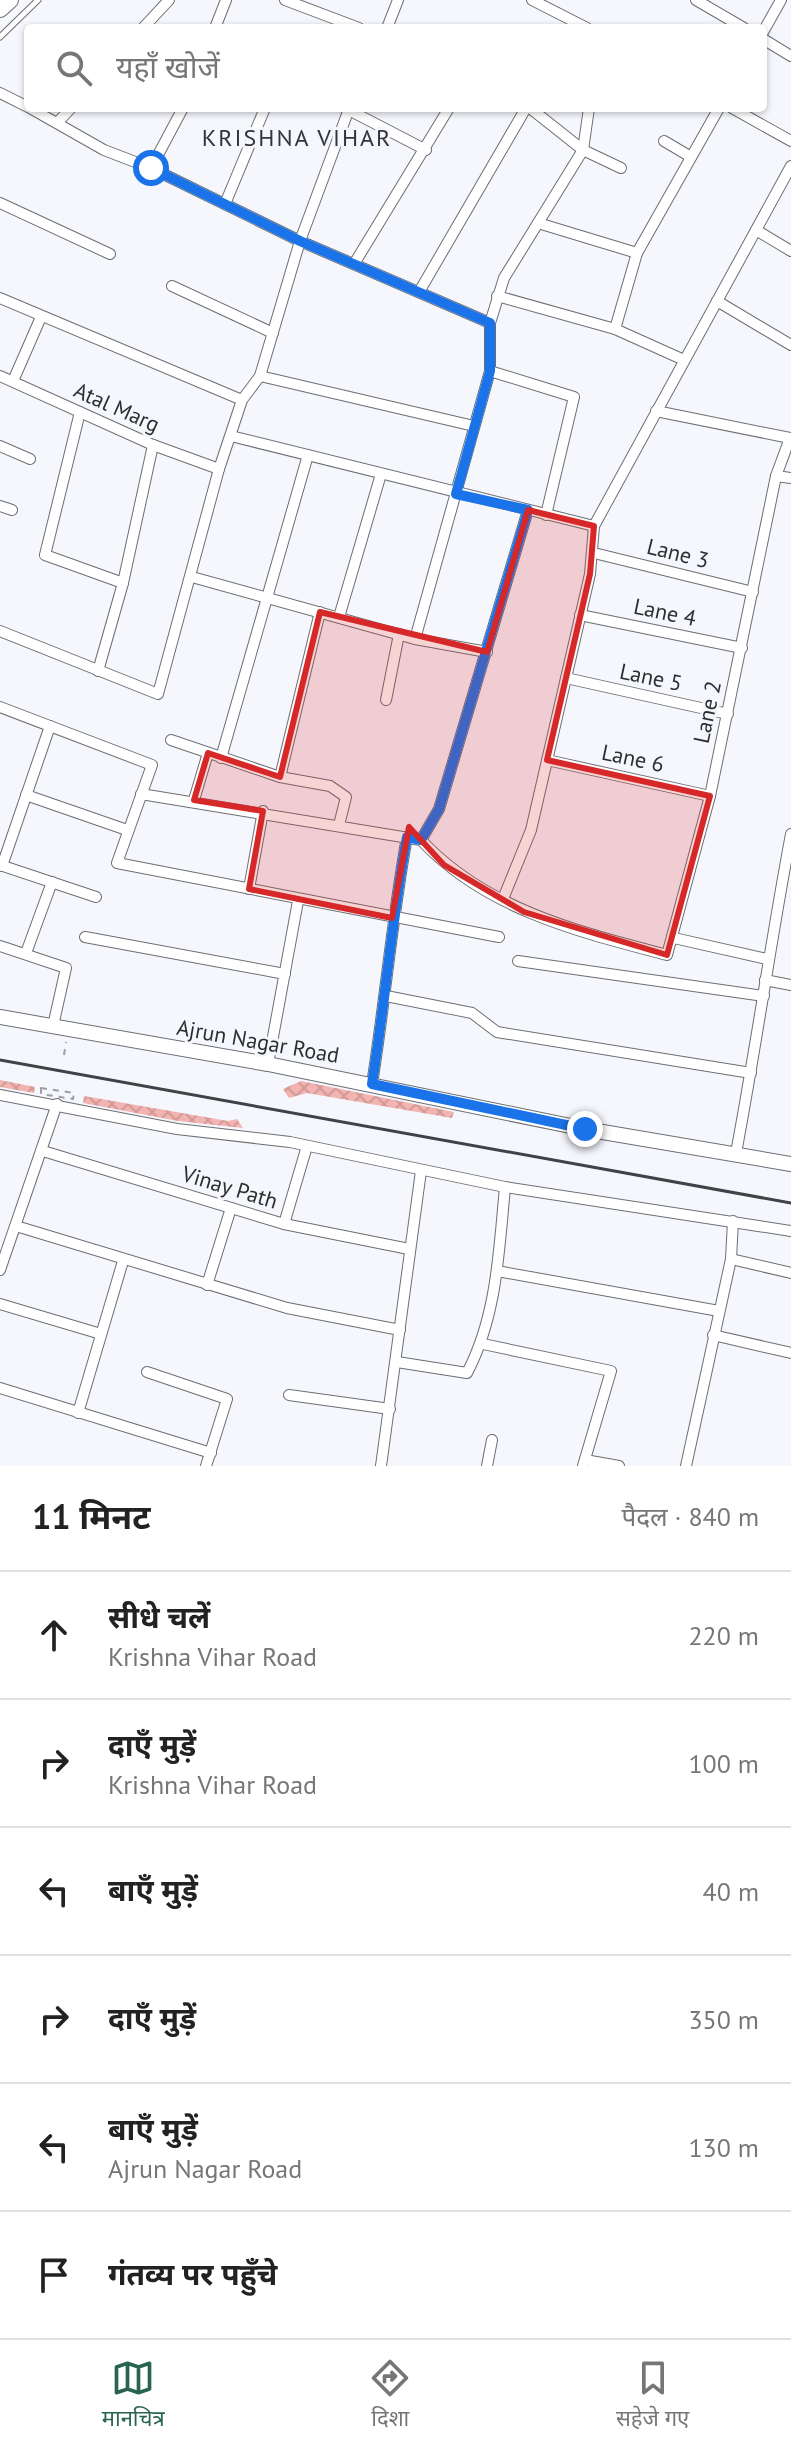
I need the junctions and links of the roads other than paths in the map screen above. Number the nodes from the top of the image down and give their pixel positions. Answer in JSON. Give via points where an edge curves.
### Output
{"nodes":[{"id":1,"x":10,"y":0,"type":"edge"},
{"id":2,"x":38,"y":0,"type":"edge"},
{"id":3,"x":169,"y":0,"type":"edge"},
{"id":4,"x":226,"y":0,"type":"edge"},
{"id":5,"x":285,"y":0,"type":"edge"},
{"id":6,"x":398,"y":0,"type":"edge"},
{"id":7,"x":532,"y":0,"type":"edge"},
{"id":8,"x":696,"y":0,"type":"edge"},
{"id":9,"x":781,"y":0,"type":"edge"},
{"id":10,"x":309,"y":4,"type":"edge"},
{"id":11,"x":0,"y":9,"type":"edge"},
{"id":12,"x":147,"y":24,"type":"edge"},
{"id":13,"x":217,"y":24,"type":"edge"},
{"id":14,"x":351,"y":24,"type":"edge"},
{"id":15,"x":389,"y":24,"type":"edge"},
{"id":16,"x":579,"y":24,"type":"edge"},
{"id":17,"x":737,"y":24,"type":"edge"},
{"id":18,"x":767,"y":25,"type":"edge"},
{"id":19,"x":0,"y":37,"type":"edge"},
{"id":20,"x":767,"y":41,"type":"edge"},
{"id":21,"x":791,"y":56,"type":"edge"},
{"id":22,"x":0,"y":93,"type":"edge"},
{"id":23,"x":24,"y":105,"type":"edge"},
{"id":24,"x":39,"y":112,"type":"edge"},
{"id":25,"x":67,"y":112,"type":"edge"},
{"id":26,"x":181,"y":112,"type":"edge"},
{"id":27,"x":263,"y":112,"type":"edge"},
{"id":28,"x":346,"y":112,"type":"edge"},
{"id":29,"x":353,"y":112,"type":"edge"},
{"id":30,"x":447,"y":112,"type":"edge"},
{"id":31,"x":526,"y":112,"type":"edge"},
{"id":32,"x":533,"y":112,"type":"edge"},
{"id":33,"x":588,"y":112,"type":"edge"},
{"id":34,"x":717,"y":112,"type":"edge"},
{"id":35,"x":739,"y":112,"type":"edge"},
{"id":36,"x":58,"y":122,"type":"junction"},
{"id":37,"x":664,"y":141,"type":"dead end"},
{"id":38,"x":791,"y":141,"type":"edge"},
{"id":39,"x":426,"y":150,"type":"junction"},
{"id":40,"x":583,"y":150,"type":"junction"},
{"id":41,"x":691,"y":157,"type":"junction"},
{"id":42,"x":791,"y":166,"type":"edge"},
{"id":43,"x":151,"y":168,"type":"junction"},
{"id":44,"x":621,"y":168,"type":"dead end"},
{"id":45,"x":0,"y":203,"type":"edge"},
{"id":46,"x":225,"y":204,"type":"junction"},
{"id":47,"x":538,"y":223,"type":"junction"},
{"id":48,"x":756,"y":230,"type":"junction"},
{"id":49,"x":300,"y":241,"type":"junction"},
{"id":50,"x":791,"y":251,"type":"edge"},
{"id":51,"x":637,"y":253,"type":"junction"},
{"id":52,"x":110,"y":254,"type":"dead end"},
{"id":53,"x":354,"y":264,"type":"junction"},
{"id":54,"x":172,"y":286,"type":"dead end"},
{"id":55,"x":419,"y":292,"type":"junction"},
{"id":56,"x":497,"y":296,"type":"junction"},
{"id":57,"x":0,"y":298,"type":"edge"},
{"id":58,"x":717,"y":301,"type":"junction"},
{"id":59,"x":41,"y":317,"type":"junction"},
{"id":60,"x":490,"y":323,"type":"junction"},
{"id":61,"x":615,"y":329,"type":"junction"},
{"id":62,"x":273,"y":333,"type":"junction"},
{"id":63,"x":791,"y":345,"type":"edge"},
{"id":64,"x":684,"y":360,"type":"junction"},
{"id":65,"x":490,"y":371,"type":"junction"},
{"id":66,"x":0,"y":376,"type":"edge"},
{"id":67,"x":260,"y":376,"type":"junction"},
{"id":68,"x":13,"y":381,"type":"junction"},
{"id":69,"x":242,"y":400,"type":"junction"},
{"id":70,"x":656,"y":411,"type":"junction"},
{"id":71,"x":80,"y":412,"type":"junction"},
{"id":72,"x":474,"y":426,"type":"junction"},
{"id":73,"x":231,"y":436,"type":"junction"},
{"id":74,"x":153,"y":445,"type":"junction"},
{"id":75,"x":0,"y":446,"type":"edge"},
{"id":76,"x":308,"y":455,"type":"junction"},
{"id":77,"x":30,"y":459,"type":"dead end"},
{"id":78,"x":219,"y":469,"type":"junction"},
{"id":79,"x":381,"y":474,"type":"junction"},
{"id":80,"x":776,"y":476,"type":"junction"},
{"id":81,"x":791,"y":478,"type":"edge"},
{"id":82,"x":456,"y":494,"type":"junction"},
{"id":83,"x":0,"y":506,"type":"edge"},
{"id":84,"x":12,"y":510,"type":"dead end"},
{"id":85,"x":528,"y":510,"type":"junction"},
{"id":86,"x":546,"y":515,"type":"junction"},
{"id":87,"x":594,"y":526,"type":"junction"},
{"id":88,"x":594,"y":553,"type":"junction"},
{"id":89,"x":192,"y":577,"type":"junction"},
{"id":90,"x":123,"y":583,"type":"junction"},
{"id":91,"x":753,"y":592,"type":"junction"},
{"id":92,"x":269,"y":598,"type":"junction"},
{"id":93,"x":320,"y":612,"type":"junction"},
{"id":94,"x":580,"y":615,"type":"junction"},
{"id":95,"x":339,"y":617,"type":"junction"},
{"id":96,"x":0,"y":631,"type":"edge"},
{"id":97,"x":399,"y":634,"type":"junction"},
{"id":98,"x":415,"y":639,"type":"junction"},
{"id":99,"x":742,"y":648,"type":"junction"},
{"id":100,"x":487,"y":652,"type":"junction"},
{"id":101,"x":98,"y":671,"type":"junction"},
{"id":102,"x":566,"y":678,"type":"junction"},
{"id":103,"x":386,"y":700,"type":"dead end"},
{"id":104,"x":0,"y":707,"type":"edge"},
{"id":105,"x":728,"y":714,"type":"junction"},
{"id":106,"x":50,"y":726,"type":"junction"},
{"id":107,"x":171,"y":740,"type":"dead end"},
{"id":108,"x":208,"y":753,"type":"junction"},
{"id":109,"x":221,"y":758,"type":"junction"},
{"id":110,"x":547,"y":760,"type":"junction"},
{"id":111,"x":280,"y":777,"type":"junction"},
{"id":112,"x":141,"y":794,"type":"junction"},
{"id":113,"x":26,"y":795,"type":"junction"},
{"id":114,"x":710,"y":796,"type":"junction"},
{"id":115,"x":194,"y":800,"type":"junction"},
{"id":116,"x":263,"y":811,"type":"junction"},
{"id":117,"x":339,"y":825,"type":"junction"},
{"id":118,"x":127,"y":830,"type":"junction"},
{"id":119,"x":791,"y":834,"type":"edge"},
{"id":120,"x":407,"y":837,"type":"junction"},
{"id":121,"x":421,"y":840,"type":"junction"},
{"id":122,"x":1,"y":865,"type":"edge"},
{"id":123,"x":52,"y":882,"type":"junction"},
{"id":124,"x":249,"y":889,"type":"junction"},
{"id":125,"x":96,"y":897,"type":"dead end"},
{"id":126,"x":503,"y":899,"type":"junction"},
{"id":127,"x":298,"y":901,"type":"junction"},
{"id":128,"x":779,"y":902,"type":"junction"},
{"id":129,"x":791,"y":905,"type":"edge"},
{"id":130,"x":392,"y":918,"type":"junction"},
{"id":131,"x":85,"y":937,"type":"dead end"},
{"id":132,"x":499,"y":937,"type":"dead end"},
{"id":133,"x":674,"y":938,"type":"junction"},
{"id":134,"x":0,"y":946,"type":"edge"},
{"id":135,"x":26,"y":953,"type":"junction"},
{"id":136,"x":767,"y":959,"type":"junction"},
{"id":137,"x":518,"y":961,"type":"dead end"},
{"id":138,"x":285,"y":974,"type":"junction"},
{"id":139,"x":765,"y":980,"type":"junction"},
{"id":140,"x":791,"y":985,"type":"edge"},
{"id":141,"x":386,"y":996,"type":"junction"},
{"id":142,"x":764,"y":996,"type":"junction"},
{"id":143,"x":0,"y":1017,"type":"edge"},
{"id":144,"x":53,"y":1026,"type":"junction"},
{"id":145,"x":268,"y":1064,"type":"junction"},
{"id":146,"x":751,"y":1073,"type":"junction"},
{"id":147,"x":372,"y":1084,"type":"junction"},
{"id":148,"x":0,"y":1095,"type":"edge"},
{"id":149,"x":57,"y":1104,"type":"junction"},
{"id":150,"x":307,"y":1146,"type":"junction"},
{"id":151,"x":43,"y":1151,"type":"junction"},
{"id":152,"x":736,"y":1153,"type":"junction"},
{"id":153,"x":791,"y":1164,"type":"edge"},
{"id":154,"x":421,"y":1171,"type":"junction"},
{"id":155,"x":505,"y":1187,"type":"junction"},
{"id":156,"x":231,"y":1208,"type":"junction"},
{"id":157,"x":733,"y":1221,"type":"junction"},
{"id":158,"x":284,"y":1224,"type":"junction"},
{"id":159,"x":16,"y":1226,"type":"junction"},
{"id":160,"x":791,"y":1231,"type":"edge"},
{"id":161,"x":409,"y":1249,"type":"junction"},
{"id":162,"x":731,"y":1259,"type":"junction"},
{"id":163,"x":123,"y":1261,"type":"junction"},
{"id":164,"x":0,"y":1270,"type":"edge"},
{"id":165,"x":497,"y":1271,"type":"junction"},
{"id":166,"x":791,"y":1273,"type":"edge"},
{"id":167,"x":207,"y":1285,"type":"junction"},
{"id":168,"x":0,"y":1304,"type":"edge"},
{"id":169,"x":719,"y":1311,"type":"junction"},
{"id":170,"x":400,"y":1330,"type":"junction"},
{"id":171,"x":101,"y":1334,"type":"junction"},
{"id":172,"x":713,"y":1335,"type":"junction"},
{"id":173,"x":483,"y":1344,"type":"junction"},
{"id":174,"x":791,"y":1353,"type":"edge"},
{"id":175,"x":397,"y":1362,"type":"junction"},
{"id":176,"x":147,"y":1372,"type":"dead end"},
{"id":177,"x":0,"y":1388,"type":"edge"},
{"id":178,"x":289,"y":1395,"type":"dead end"},
{"id":179,"x":390,"y":1409,"type":"junction"},
{"id":180,"x":78,"y":1413,"type":"junction"},
{"id":181,"x":492,"y":1440,"type":"dead end"},
{"id":182,"x":211,"y":1453,"type":"junction"},
{"id":183,"x":584,"y":1463,"type":"edge"},
{"id":184,"x":206,"y":1466,"type":"edge"},
{"id":185,"x":381,"y":1466,"type":"edge"},
{"id":186,"x":487,"y":1466,"type":"edge"},
{"id":187,"x":619,"y":1466,"type":"edge"},
{"id":188,"x":686,"y":1466,"type":"edge"}],
"edges":[{"from":1,"to":11,"type":"main road"},
{"from":2,"to":19,"type":"lane"},
{"from":3,"to":12,"type":"street"},
{"from":4,"to":13,"type":"street"},
{"from":5,"to":10,"type":"street"},
{"from":6,"to":15,"type":"street"},
{"from":7,"to":16,"type":"street"},
{"from":8,"to":17,"type":"street"},
{"from":9,"to":18,"type":"street"},
{"from":10,"to":14,"type":"street"},
{"from":20,"to":21,"type":"street"},
{"from":22,"to":23,"type":"street"},
{"from":24,"to":36,"type":"street"},
{"from":25,"to":36,"type":"street"},
{"from":26,"to":43,"type":"street"},
{"from":27,"to":46,"type":"street"},
{"from":28,"to":49,"type":"street"},
{"from":29,"to":39,"type":"street"},
{"from":30,"to":39,"type":"street"},
{"from":31,"to":55,"type":"street"},
{"from":32,"to":40,"type":"street"},
{"from":33,"to":40,"type":"street"},
{"from":34,"to":41,"type":"street"},
{"from":35,"to":38,"type":"street"},
{"from":36,"to":43,"type":"street","via":[[104,150]]},
{"from":37,"to":41,"type":"street"},
{"from":39,"to":53,"type":"street"},
{"from":40,"to":44,"type":"street"},
{"from":40,"to":47,"type":"street"},
{"from":41,"to":51,"type":"street"},
{"from":42,"to":48,"type":"street"},
{"from":43,"to":46,"type":"street"},
{"from":45,"to":52,"type":"street"},
{"from":46,"to":49,"type":"street"},
{"from":47,"to":51,"type":"street"},
{"from":47,"to":56,"type":"street"},
{"from":48,"to":50,"type":"street"},
{"from":48,"to":58,"type":"street"},
{"from":49,"to":53,"type":"street"},
{"from":49,"to":62,"type":"street"},
{"from":51,"to":61,"type":"street"},
{"from":53,"to":55,"type":"street"},
{"from":54,"to":62,"type":"street"},
{"from":55,"to":60,"type":"street"},
{"from":56,"to":60,"type":"street"},
{"from":56,"to":61,"type":"street"},
{"from":57,"to":59,"type":"street"},
{"from":58,"to":63,"type":"street"},
{"from":58,"to":64,"type":"street"},
{"from":59,"to":68,"type":"street"},
{"from":59,"to":69,"type":"street"},
{"from":60,"to":65,"type":"street"},
{"from":61,"to":64,"type":"street"},
{"from":62,"to":67,"type":"street"},
{"from":64,"to":70,"type":"street"},
{"from":65,"to":72,"type":"street"},
{"from":65,"to":86,"type":"street","via":[[574,397]]},
{"from":66,"to":68,"type":"street","name":"Atal Marg"},
{"from":67,"to":69,"type":"street"},
{"from":67,"to":72,"type":"street"},
{"from":68,"to":71,"type":"street","name":"Atal Marg"},
{"from":69,"to":73,"type":"street"},
{"from":70,"to":80,"type":"street","name":"Lane 2","via":[[790,438]]},
{"from":70,"to":87,"type":"street"},
{"from":71,"to":74,"type":"street","name":"Atal Marg"},
{"from":71,"to":90,"type":"street","via":[[45,555]]},
{"from":72,"to":82,"type":"street"},
{"from":73,"to":76,"type":"street"},
{"from":73,"to":78,"type":"street"},
{"from":74,"to":78,"type":"street","name":"Atal Marg"},
{"from":74,"to":90,"type":"street"},
{"from":75,"to":77,"type":"street"},
{"from":76,"to":79,"type":"street"},
{"from":76,"to":92,"type":"street"},
{"from":78,"to":89,"type":"street"},
{"from":79,"to":82,"type":"street"},
{"from":79,"to":95,"type":"street"},
{"from":80,"to":81,"type":"street"},
{"from":80,"to":91,"type":"street","name":"Lane 2"},
{"from":82,"to":85,"type":"street"},
{"from":82,"to":98,"type":"street"},
{"from":83,"to":84,"type":"street"},
{"from":85,"to":86,"type":"street"},
{"from":85,"to":100,"type":"street"},
{"from":86,"to":87,"type":"street"},
{"from":87,"to":88,"type":"street"},
{"from":88,"to":91,"type":"street","name":"Lane 3"},
{"from":88,"to":94,"type":"street"},
{"from":89,"to":92,"type":"street"},
{"from":89,"to":101,"type":"street","via":[[158,694]]},
{"from":90,"to":101,"type":"street"},
{"from":91,"to":99,"type":"street","name":"Lane 2"},
{"from":92,"to":93,"type":"street"},
{"from":92,"to":109,"type":"street"},
{"from":93,"to":95,"type":"street"},
{"from":93,"to":111,"type":"street"},
{"from":94,"to":99,"type":"street","name":"Lane 4"},
{"from":94,"to":102,"type":"street"},
{"from":95,"to":97,"type":"street"},
{"from":96,"to":101,"type":"street"},
{"from":97,"to":98,"type":"street"},
{"from":97,"to":103,"type":"street"},
{"from":98,"to":100,"type":"street"},
{"from":99,"to":105,"type":"street","name":"Lane 2"},
{"from":100,"to":121,"type":"street","via":[[439,809]]},
{"from":102,"to":105,"type":"street","name":"Lane 5"},
{"from":102,"to":110,"type":"street"},
{"from":104,"to":106,"type":"street"},
{"from":105,"to":114,"type":"street","name":"Lane 2"},
{"from":106,"to":112,"type":"street","via":[[152,765]]},
{"from":106,"to":113,"type":"street"},
{"from":107,"to":108,"type":"street"},
{"from":108,"to":109,"type":"street"},
{"from":108,"to":115,"type":"street"},
{"from":109,"to":111,"type":"street"},
{"from":110,"to":114,"type":"street","name":"Lane 6"},
{"from":110,"to":126,"type":"street","via":[[531,830]]},
{"from":111,"to":117,"type":"street","via":[[330,786],[346,797]]},
{"from":112,"to":115,"type":"street"},
{"from":112,"to":118,"type":"street"},
{"from":113,"to":118,"type":"street"},
{"from":113,"to":122,"type":"street"},
{"from":114,"to":133,"type":"street","name":"Lane 2"},
{"from":115,"to":116,"type":"street"},
{"from":116,"to":117,"type":"street"},
{"from":116,"to":124,"type":"street"},
{"from":117,"to":120,"type":"street"},
{"from":118,"to":124,"type":"street","via":[[117,863]]},
{"from":119,"to":128,"type":"street"},
{"from":120,"to":121,"type":"street"},
{"from":120,"to":130,"type":"street"},
{"from":121,"to":126,"type":"street","via":[[444,865]]},
{"from":122,"to":123,"type":"street"},
{"from":123,"to":125,"type":"street"},
{"from":123,"to":135,"type":"street"},
{"from":124,"to":127,"type":"street"},
{"from":126,"to":133,"type":"street","name":"Lane 2","via":[[574,930],[667,955]]},
{"from":127,"to":130,"type":"street"},
{"from":127,"to":138,"type":"street"},
{"from":128,"to":129,"type":"street"},
{"from":128,"to":136,"type":"street"},
{"from":130,"to":132,"type":"street"},
{"from":130,"to":141,"type":"street"},
{"from":131,"to":138,"type":"street"},
{"from":133,"to":136,"type":"street"},
{"from":134,"to":135,"type":"street"},
{"from":135,"to":144,"type":"street","via":[[66,968]]},
{"from":136,"to":139,"type":"street"},
{"from":137,"to":142,"type":"street"},
{"from":138,"to":145,"type":"street"},
{"from":139,"to":140,"type":"street"},
{"from":139,"to":142,"type":"street"},
{"from":141,"to":146,"type":"street","via":[[472,1013],[497,1032]]},
{"from":141,"to":147,"type":"street"},
{"from":142,"to":146,"type":"street"},
{"from":143,"to":144,"type":"street","name":"Ajrun Nagar Road"},
{"from":144,"to":145,"type":"street","name":"Ajrun Nagar Road"},
{"from":145,"to":147,"type":"street","name":"Ajrun Nagar Road"},
{"from":146,"to":152,"type":"street"},
{"from":147,"to":152,"type":"street","name":"Ajrun Nagar Road","via":[[585,1129]]},
{"from":148,"to":149,"type":"street"},
{"from":149,"to":150,"type":"street","via":[[177,1129]]},
{"from":149,"to":151,"type":"street"},
{"from":150,"to":154,"type":"street"},
{"from":150,"to":158,"type":"street"},
{"from":151,"to":156,"type":"street","name":"Vinay Path"},
{"from":151,"to":159,"type":"street"},
{"from":152,"to":153,"type":"street","name":"Ajrun Nagar Road"},
{"from":154,"to":155,"type":"street"},
{"from":154,"to":161,"type":"street"},
{"from":155,"to":157,"type":"street"},
{"from":155,"to":165,"type":"street"},
{"from":156,"to":158,"type":"street","name":"Vinay Path"},
{"from":156,"to":167,"type":"street"},
{"from":157,"to":160,"type":"street"},
{"from":157,"to":162,"type":"street"},
{"from":158,"to":161,"type":"street","name":"Vinay Path"},
{"from":159,"to":163,"type":"street"},
{"from":159,"to":164,"type":"street"},
{"from":161,"to":170,"type":"street"},
{"from":162,"to":166,"type":"street"},
{"from":162,"to":169,"type":"street"},
{"from":163,"to":167,"type":"street"},
{"from":163,"to":171,"type":"street"},
{"from":165,"to":169,"type":"street"},
{"from":165,"to":173,"type":"street"},
{"from":167,"to":170,"type":"street","via":[[287,1308]]},
{"from":168,"to":171,"type":"street"},
{"from":169,"to":172,"type":"street"},
{"from":170,"to":175,"type":"street"},
{"from":171,"to":180,"type":"street"},
{"from":172,"to":174,"type":"street"},
{"from":172,"to":188,"type":"street"},
{"from":173,"to":175,"type":"street","via":[[467,1373]]},
{"from":173,"to":183,"type":"street","via":[[611,1371]]},
{"from":175,"to":179,"type":"street"},
{"from":176,"to":182,"type":"street","via":[[227,1399]]},
{"from":177,"to":180,"type":"street"},
{"from":178,"to":179,"type":"street"},
{"from":179,"to":185,"type":"street"},
{"from":180,"to":182,"type":"street"},
{"from":181,"to":186,"type":"street"},
{"from":182,"to":184,"type":"street"},
{"from":183,"to":187,"type":"street"}]}
